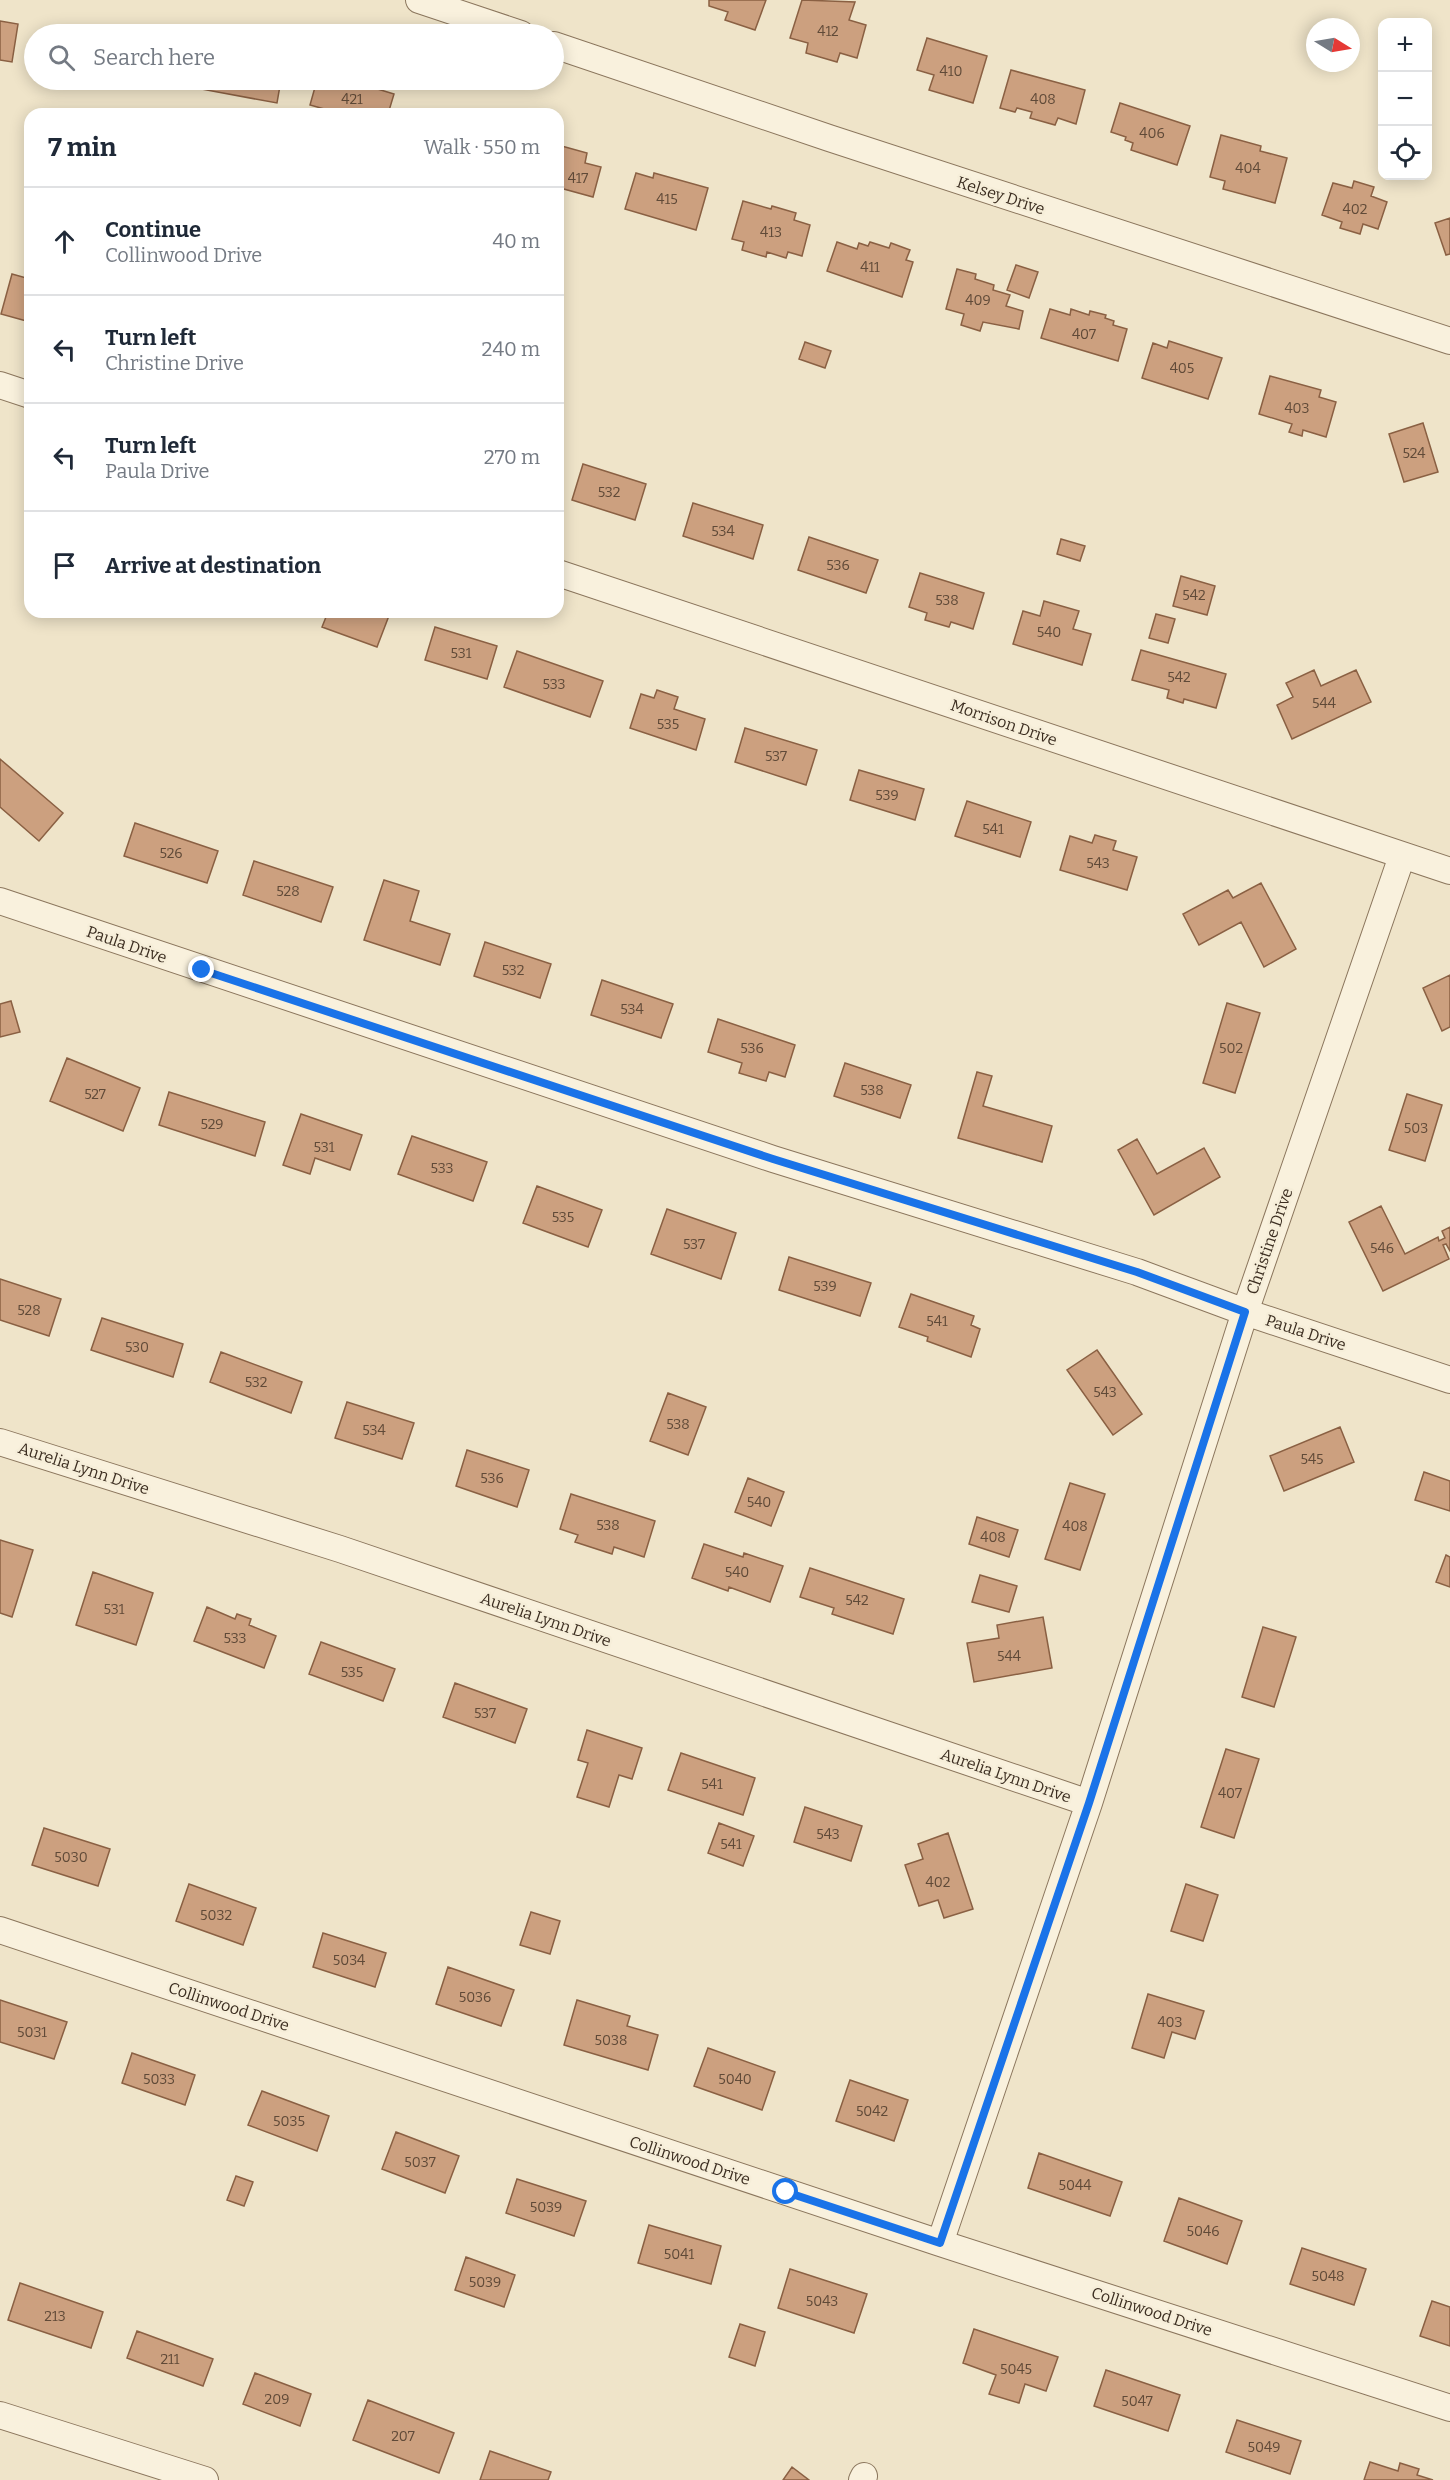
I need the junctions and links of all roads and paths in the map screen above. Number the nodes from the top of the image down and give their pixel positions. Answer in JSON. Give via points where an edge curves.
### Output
{"nodes":[{"id":1,"x":419,"y":0,"type":"edge"},
{"id":2,"x":491,"y":24,"type":"edge"},
{"id":3,"x":564,"y":48,"type":"edge"},
{"id":4,"x":1450,"y":341,"type":"edge"},
{"id":5,"x":0,"y":385,"type":"edge"},
{"id":6,"x":24,"y":394,"type":"edge"},
{"id":7,"x":564,"y":575,"type":"edge"},
{"id":8,"x":1402,"y":856,"type":"junction"},
{"id":9,"x":1450,"y":871,"type":"edge"},
{"id":10,"x":0,"y":901,"type":"edge"},
{"id":11,"x":1245,"y":1312,"type":"junction"},
{"id":12,"x":1450,"y":1380,"type":"edge"},
{"id":13,"x":0,"y":1442,"type":"edge"},
{"id":14,"x":1089,"y":1803,"type":"junction"},
{"id":15,"x":0,"y":1930,"type":"edge"},
{"id":16,"x":940,"y":2243,"type":"junction"},
{"id":17,"x":1450,"y":2408,"type":"edge"},
{"id":18,"x":0,"y":2415,"type":"edge"},
{"id":19,"x":205,"y":2480,"type":"edge"}],
"edges":[{"from":1,"to":2,"type":"street"},
{"from":3,"to":4,"type":"street","name":"Kelsey Drive"},
{"from":5,"to":6,"type":"street"},
{"from":7,"to":8,"type":"street","name":"Morrison Drive"},
{"from":8,"to":9,"type":"street","name":"Morrison Drive"},
{"from":8,"to":11,"type":"street","name":"Christine Drive"},
{"from":10,"to":11,"type":"street","name":"Paula Drive","via":[[762,1155],[1137,1272]]},
{"from":11,"to":12,"type":"street","name":"Paula Drive"},
{"from":11,"to":14,"type":"street","name":"Christine Drive"},
{"from":13,"to":14,"type":"street","name":"Aurelia Lynn Drive","via":[[350,1553]]},
{"from":14,"to":16,"type":"street","name":"Christine Drive"},
{"from":15,"to":16,"type":"street","name":"Collinwood Drive"},
{"from":16,"to":17,"type":"street","name":"Collinwood Drive"},
{"from":18,"to":19,"type":"street"}]}
